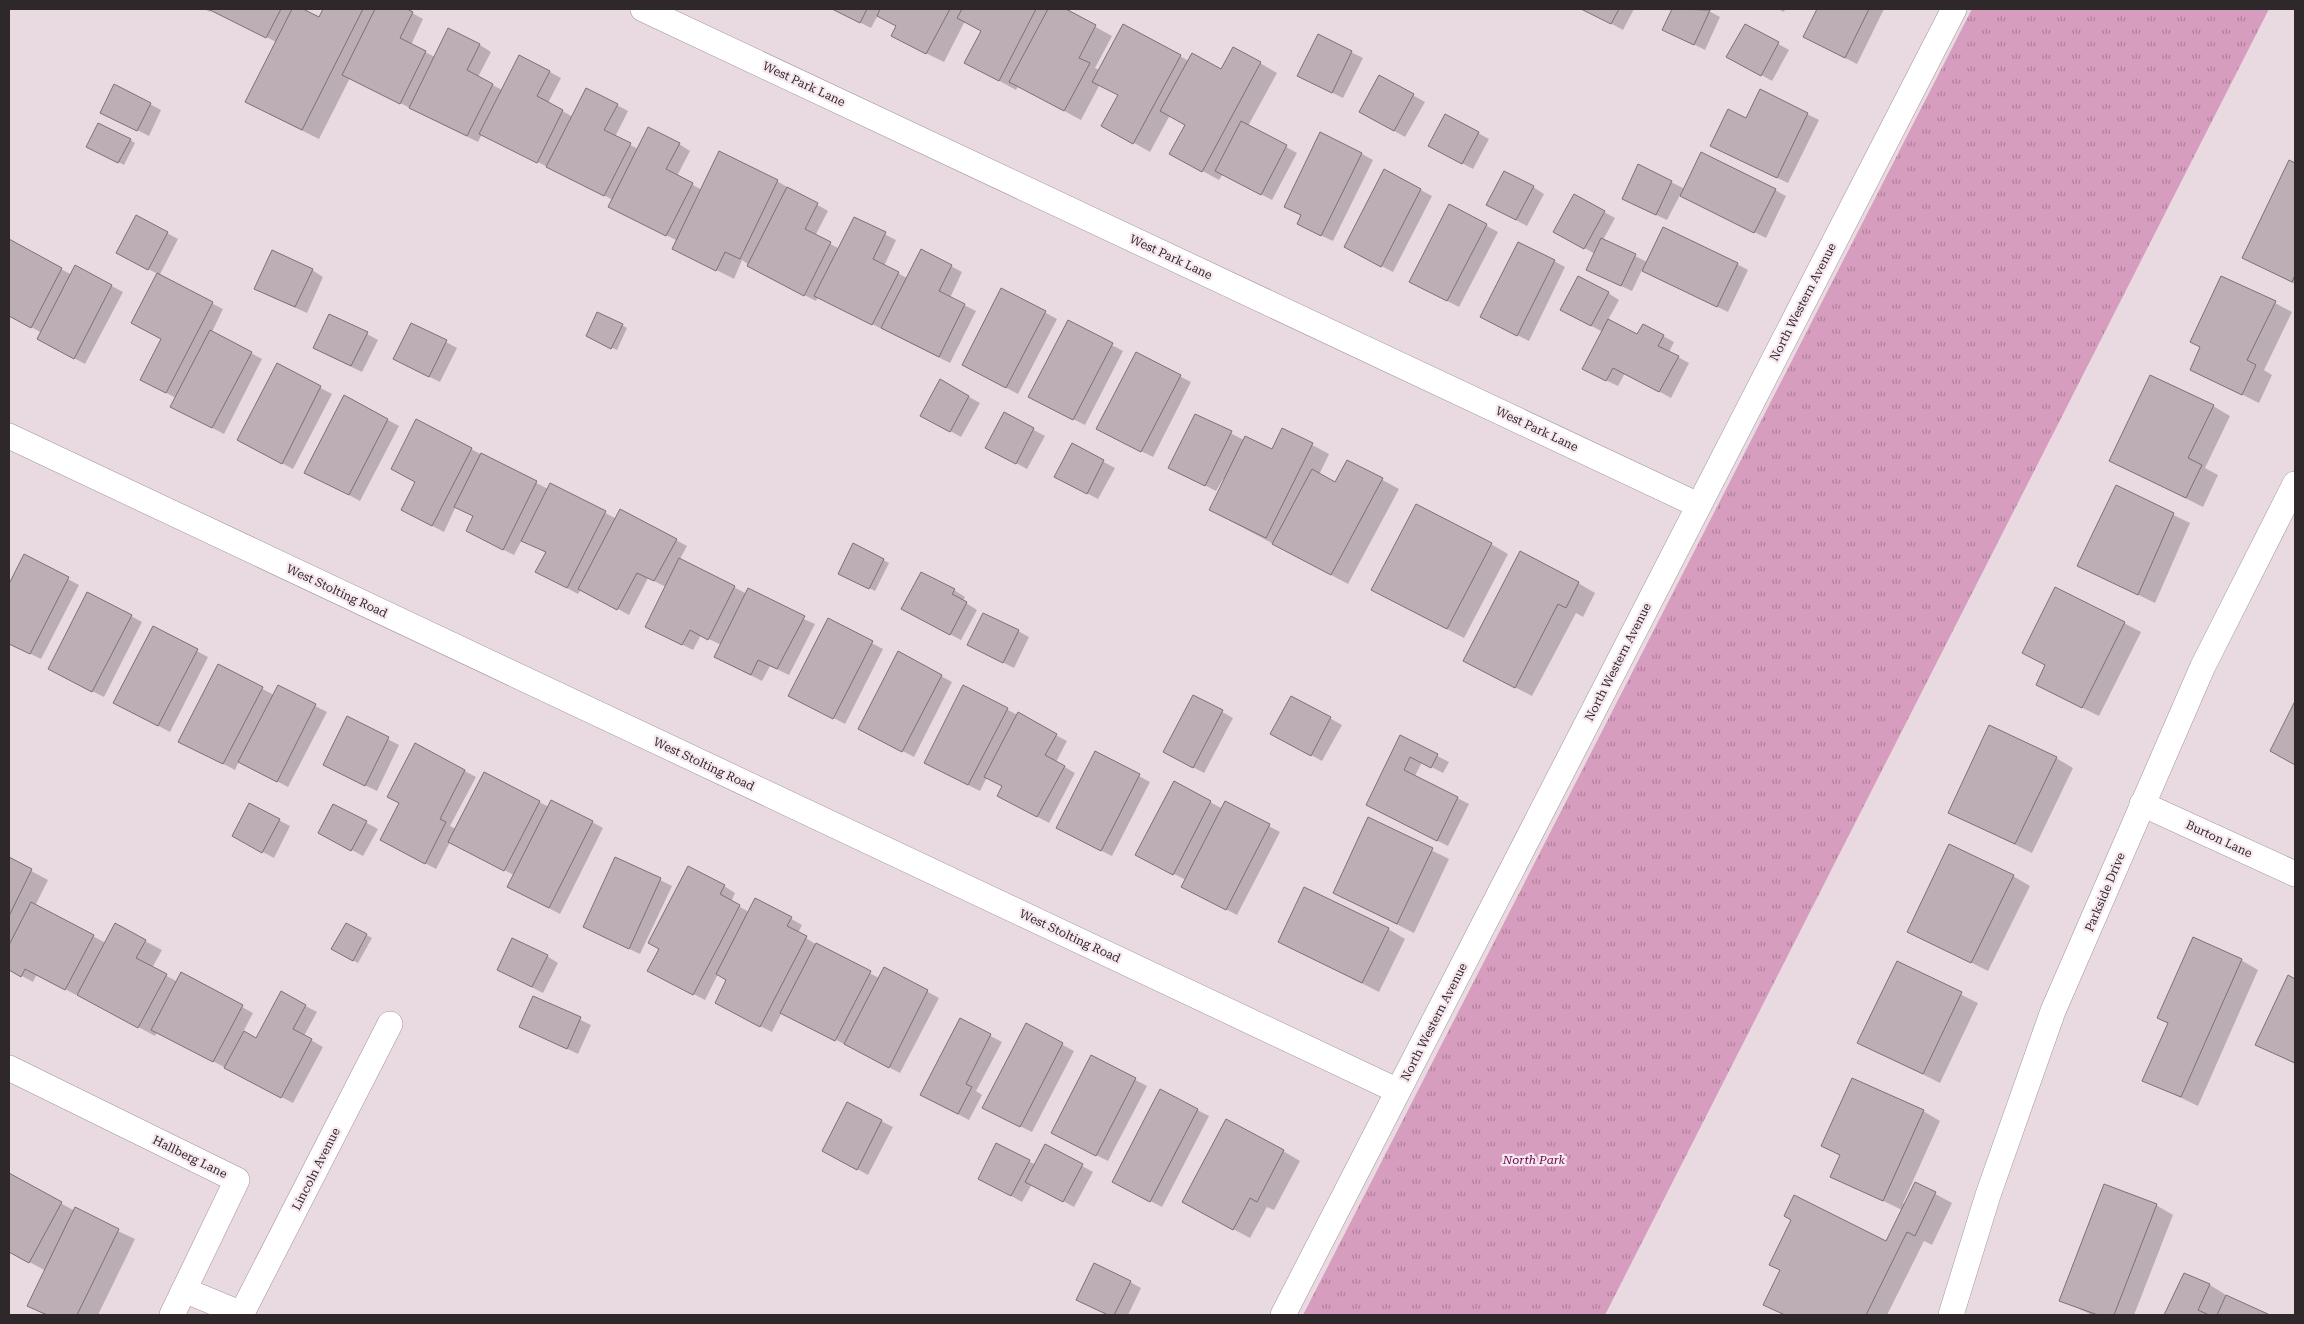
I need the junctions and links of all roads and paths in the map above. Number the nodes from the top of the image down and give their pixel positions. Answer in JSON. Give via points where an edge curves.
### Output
{"nodes":[{"id":1,"x":643,"y":9,"type":"edge"},
{"id":2,"x":1954,"y":9,"type":"edge"},
{"id":3,"x":9,"y":436,"type":"edge"},
{"id":4,"x":2295,"y":484,"type":"edge"},
{"id":5,"x":1698,"y":505,"type":"junction"},
{"id":6,"x":2142,"y":804,"type":"junction"},
{"id":7,"x":2295,"y":874,"type":"edge"},
{"id":8,"x":390,"y":1024,"type":"dead end"},
{"id":9,"x":9,"y":1068,"type":"edge"},
{"id":10,"x":1398,"y":1091,"type":"junction"},
{"id":11,"x":184,"y":1290,"type":"junction"},
{"id":12,"x":241,"y":1314,"type":"edge"},
{"id":13,"x":172,"y":1315,"type":"edge"},
{"id":14,"x":1283,"y":1315,"type":"edge"},
{"id":15,"x":1951,"y":1315,"type":"edge"}],
"edges":[{"from":1,"to":5,"type":"street","name":"West Park Lane"},
{"from":2,"to":5,"type":"street","name":"North Western Avenue"},
{"from":3,"to":10,"type":"street","name":"West Stolting Road"},
{"from":4,"to":6,"type":"street","name":"Parkside Drive","via":[[2202,666]]},
{"from":5,"to":10,"type":"street","name":"North Western Avenue"},
{"from":6,"to":7,"type":"street","name":"Burton Lane"},
{"from":6,"to":15,"type":"street","name":"Parkside Drive","via":[[2053,1012],[1988,1195]]},
{"from":8,"to":12,"type":"street","name":"Lincoln Avenue"},
{"from":9,"to":11,"type":"street","name":"Hallberg Lane","via":[[237,1180]]},
{"from":10,"to":14,"type":"street","name":"North Western Avenue"},
{"from":11,"to":12,"type":"street","name":"Lincoln Avenue"},
{"from":11,"to":13,"type":"street","name":"Hallberg Lane"}]}
